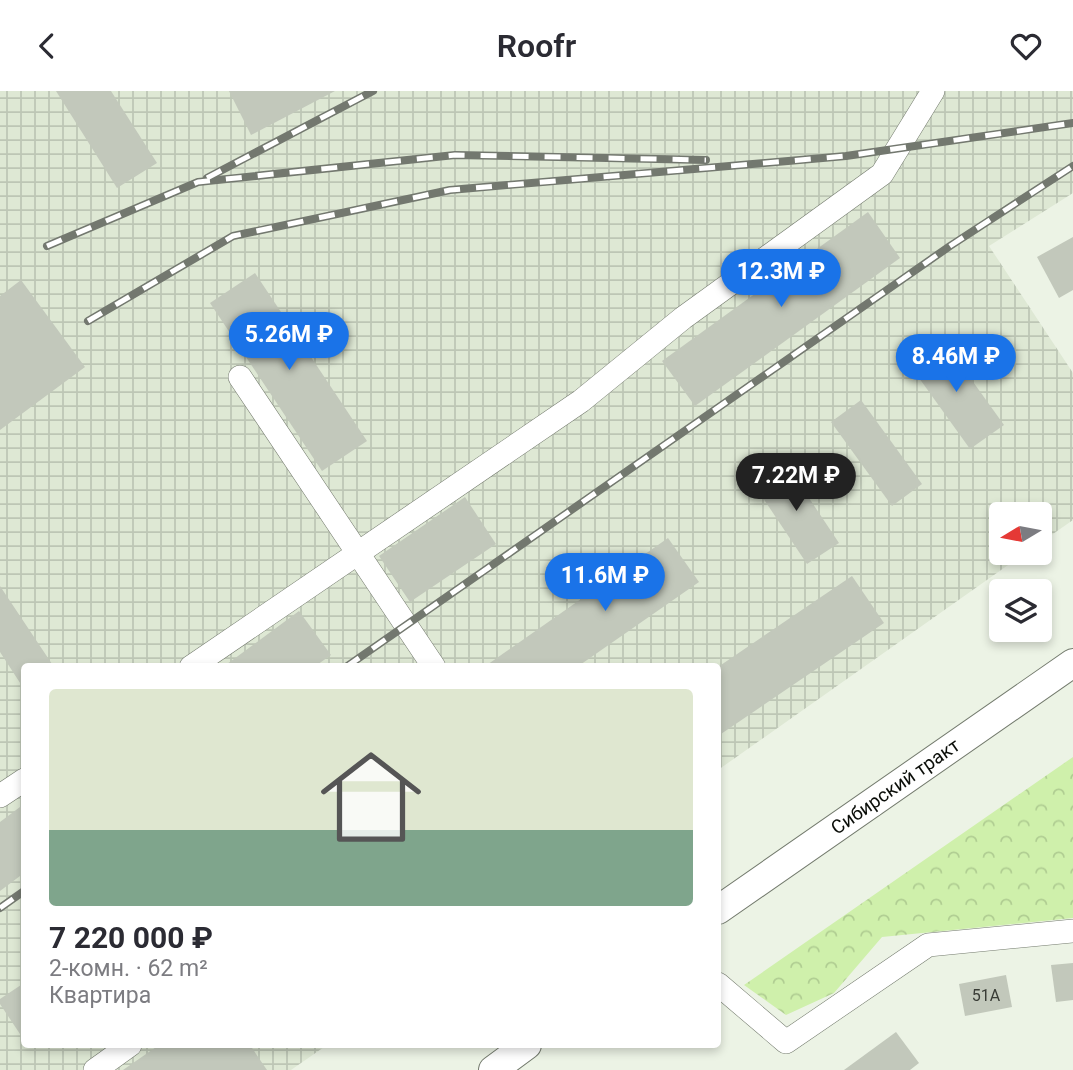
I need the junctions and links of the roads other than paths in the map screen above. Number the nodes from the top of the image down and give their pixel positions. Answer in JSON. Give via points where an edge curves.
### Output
{"nodes":[{"id":1,"x":933,"y":91,"type":"edge"},
{"id":2,"x":240,"y":377,"type":"dead end"},
{"id":3,"x":358,"y":553,"type":"junction"},
{"id":4,"x":197,"y":663,"type":"edge"},
{"id":5,"x":431,"y":663,"type":"edge"},
{"id":6,"x":1073,"y":663,"type":"edge"},
{"id":7,"x":21,"y":782,"type":"edge"},
{"id":8,"x":0,"y":796,"type":"edge"},
{"id":9,"x":721,"y":908,"type":"edge"},
{"id":10,"x":1073,"y":931,"type":"edge"},
{"id":11,"x":721,"y":987,"type":"edge"},
{"id":12,"x":126,"y":1048,"type":"edge"},
{"id":13,"x":523,"y":1048,"type":"edge"},
{"id":14,"x":95,"y":1070,"type":"edge"},
{"id":15,"x":494,"y":1070,"type":"edge"}],
"edges":[{"from":1,"to":3,"type":"lane","via":[[882,174],[682,318],[581,401]]},
{"from":2,"to":3,"type":"lane"},
{"from":3,"to":4,"type":"lane"},
{"from":3,"to":5,"type":"lane"},
{"from":6,"to":9,"type":"main road","name":"Сибирский тракт"},
{"from":7,"to":8,"type":"lane"},
{"from":10,"to":11,"type":"lane","via":[[928,945],[786,1042]]},
{"from":12,"to":14,"type":"lane"},
{"from":13,"to":15,"type":"main road"}]}
